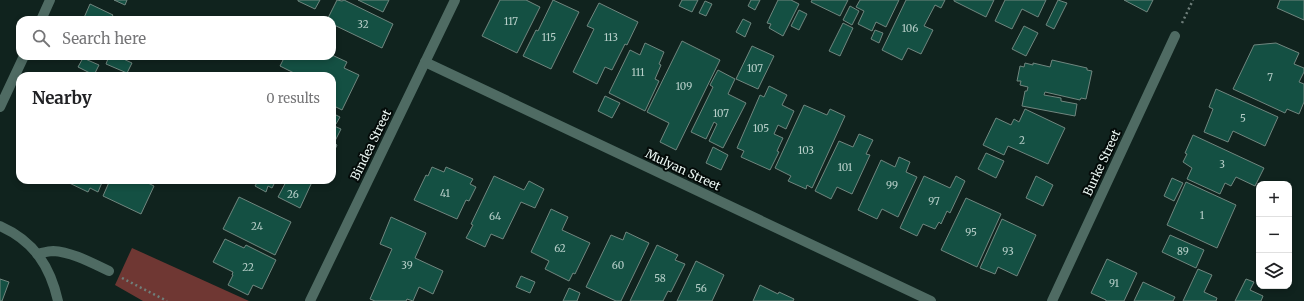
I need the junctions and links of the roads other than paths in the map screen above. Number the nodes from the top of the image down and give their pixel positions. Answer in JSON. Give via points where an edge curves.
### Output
{"nodes":[{"id":1,"x":50,"y":0,"type":"edge"},
{"id":2,"x":455,"y":0,"type":"edge"},
{"id":3,"x":43,"y":16,"type":"edge"},
{"id":4,"x":1175,"y":36,"type":"road end"},
{"id":5,"x":22,"y":60,"type":"edge"},
{"id":6,"x":425,"y":62,"type":"junction"},
{"id":7,"x":16,"y":72,"type":"edge"},
{"id":8,"x":16,"y":73,"type":"edge"},
{"id":9,"x":0,"y":107,"type":"edge"},
{"id":10,"x":0,"y":226,"type":"edge"},
{"id":11,"x":37,"y":254,"type":"junction"},
{"id":12,"x":109,"y":271,"type":"road end"},
{"id":13,"x":58,"y":301,"type":"edge"},
{"id":14,"x":310,"y":301,"type":"edge"},
{"id":15,"x":931,"y":301,"type":"edge"},
{"id":16,"x":1052,"y":301,"type":"edge"}],
"edges":[{"from":1,"to":3,"type":"street"},
{"from":2,"to":6,"type":"street","name":"Bindea Street"},
{"from":4,"to":16,"type":"street","name":"Burke Street"},
{"from":5,"to":7,"type":"street"},
{"from":6,"to":14,"type":"street","name":"Bindea Street"},
{"from":6,"to":15,"type":"street","name":"Mulyan Street"},
{"from":8,"to":9,"type":"street"},
{"from":10,"to":11,"type":"street","via":[[19,237]]},
{"from":11,"to":12,"type":"street","via":[[51,250],[61,252]]},
{"from":11,"to":13,"type":"street","via":[[49,272]]}]}
